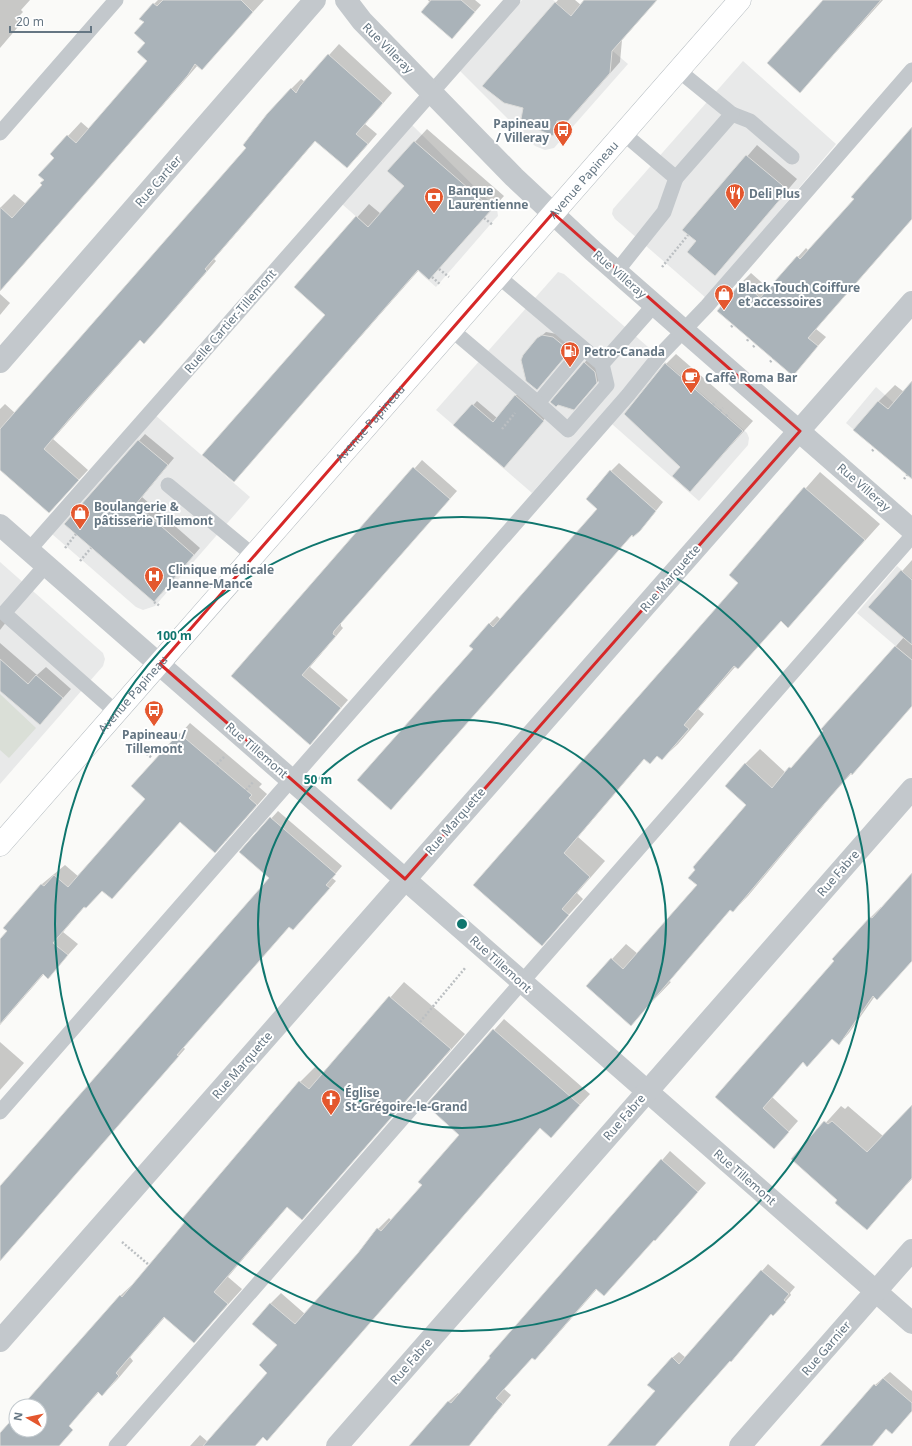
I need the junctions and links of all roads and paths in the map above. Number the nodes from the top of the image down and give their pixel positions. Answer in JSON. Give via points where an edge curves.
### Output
{"nodes":[{"id":1,"x":116,"y":0,"type":"edge"},
{"id":2,"x":315,"y":0,"type":"edge"},
{"id":3,"x":346,"y":0,"type":"edge"},
{"id":4,"x":513,"y":0,"type":"edge"},
{"id":5,"x":740,"y":0,"type":"edge"},
{"id":6,"x":678,"y":70,"type":"junction"},
{"id":7,"x":912,"y":70,"type":"edge"},
{"id":8,"x":432,"y":92,"type":"junction"},
{"id":9,"x":732,"y":114,"type":"junction"},
{"id":10,"x":563,"y":121,"type":"dead end"},
{"id":11,"x":0,"y":133,"type":"edge"},
{"id":12,"x":623,"y":133,"type":"junction"},
{"id":13,"x":572,"y":136,"type":"dead end"},
{"id":14,"x":792,"y":157,"type":"dead end"},
{"id":15,"x":676,"y":178,"type":"junction"},
{"id":16,"x":553,"y":213,"type":"junction"},
{"id":17,"x":484,"y":218,"type":"dead end"},
{"id":18,"x":494,"y":226,"type":"dead end"},
{"id":19,"x":688,"y":235,"type":"dead end"},
{"id":20,"x":662,"y":267,"type":"dead end"},
{"id":21,"x":439,"y":269,"type":"dead end"},
{"id":22,"x":617,"y":271,"type":"junction"},
{"id":23,"x":498,"y":276,"type":"junction"},
{"id":24,"x":432,"y":277,"type":"dead end"},
{"id":25,"x":449,"y":277,"type":"dead end"},
{"id":26,"x":441,"y":285,"type":"dead end"},
{"id":27,"x":912,"y":302,"type":"edge"},
{"id":28,"x":655,"y":304,"type":"junction"},
{"id":29,"x":452,"y":330,"type":"junction"},
{"id":30,"x":684,"y":330,"type":"junction"},
{"id":31,"x":583,"y":349,"type":"junction"},
{"id":32,"x":773,"y":359,"type":"dead end"},
{"id":33,"x":0,"y":362,"type":"edge"},
{"id":34,"x":770,"y":362,"type":"dead end"},
{"id":35,"x":602,"y":364,"type":"junction"},
{"id":36,"x":790,"y":373,"type":"dead end"},
{"id":37,"x":684,"y":374,"type":"dead end"},
{"id":38,"x":681,"y":377,"type":"dead end"},
{"id":39,"x":787,"y":377,"type":"dead end"},
{"id":40,"x":690,"y":380,"type":"dead end"},
{"id":41,"x":688,"y":383,"type":"dead end"},
{"id":42,"x":696,"y":385,"type":"dead end"},
{"id":43,"x":694,"y":388,"type":"dead end"},
{"id":44,"x":716,"y":402,"type":"dead end"},
{"id":45,"x":538,"y":403,"type":"junction"},
{"id":46,"x":713,"y":405,"type":"dead end"},
{"id":47,"x":722,"y":408,"type":"dead end"},
{"id":48,"x":720,"y":411,"type":"dead end"},
{"id":49,"x":729,"y":413,"type":"dead end"},
{"id":50,"x":726,"y":416,"type":"dead end"},
{"id":51,"x":800,"y":431,"type":"junction"},
{"id":52,"x":875,"y":448,"type":"dead end"},
{"id":53,"x":872,"y":451,"type":"dead end"},
{"id":54,"x":907,"y":475,"type":"dead end"},
{"id":55,"x":904,"y":479,"type":"dead end"},
{"id":56,"x":168,"y":485,"type":"dead end"},
{"id":57,"x":0,"y":525,"type":"edge"},
{"id":58,"x":912,"y":530,"type":"edge"},
{"id":59,"x":76,"y":534,"type":"dead end"},
{"id":60,"x":912,"y":536,"type":"edge"},
{"id":61,"x":64,"y":548,"type":"dead end"},
{"id":62,"x":92,"y":548,"type":"dead end"},
{"id":63,"x":29,"y":550,"type":"junction"},
{"id":64,"x":254,"y":556,"type":"junction"},
{"id":65,"x":80,"y":561,"type":"dead end"},
{"id":66,"x":46,"y":565,"type":"junction"},
{"id":67,"x":154,"y":602,"type":"dead end"},
{"id":68,"x":160,"y":606,"type":"dead end"},
{"id":69,"x":160,"y":664,"type":"junction"},
{"id":70,"x":117,"y":713,"type":"junction"},
{"id":71,"x":137,"y":746,"type":"dead end"},
{"id":72,"x":225,"y":755,"type":"dead end"},
{"id":73,"x":152,"y":758,"type":"dead end"},
{"id":74,"x":217,"y":764,"type":"dead end"},
{"id":75,"x":255,"y":780,"type":"dead end"},
{"id":76,"x":291,"y":780,"type":"junction"},
{"id":77,"x":912,"y":789,"type":"edge"},
{"id":78,"x":246,"y":790,"type":"dead end"},
{"id":79,"x":0,"y":845,"type":"edge"},
{"id":80,"x":405,"y":879,"type":"junction"},
{"id":81,"x":466,"y":967,"type":"dead end"},
{"id":82,"x":522,"y":983,"type":"junction"},
{"id":83,"x":420,"y":1022,"type":"dead end"},
{"id":84,"x":647,"y":1091,"type":"junction"},
{"id":85,"x":0,"y":1112,"type":"edge"},
{"id":86,"x":122,"y":1242,"type":"dead end"},
{"id":87,"x":912,"y":1250,"type":"edge"},
{"id":88,"x":149,"y":1265,"type":"dead end"},
{"id":89,"x":876,"y":1291,"type":"junction"},
{"id":90,"x":912,"y":1324,"type":"edge"},
{"id":91,"x":0,"y":1341,"type":"edge"},
{"id":92,"x":116,"y":1446,"type":"edge"},
{"id":93,"x":337,"y":1446,"type":"edge"},
{"id":94,"x":740,"y":1446,"type":"edge"}],
"edges":[{"from":1,"to":11,"type":"lane"},
{"from":2,"to":33,"type":"street","name":"Rue Cartier"},
{"from":3,"to":8,"type":"street","name":"Rue Villeray","via":[[362,22]]},
{"from":4,"to":8,"type":"lane","name":"Ruelle Cartier-Tillemont"},
{"from":5,"to":6,"type":"main road","name":"Avenue Papineau"},
{"from":6,"to":9,"type":"lane"},
{"from":6,"to":12,"type":"main road","name":"Avenue Papineau"},
{"from":7,"to":30,"type":"lane"},
{"from":8,"to":16,"type":"street","name":"Rue Villeray","via":[[514,177]]},
{"from":8,"to":63,"type":"lane","name":"Ruelle Cartier-Tillemont"},
{"from":9,"to":14,"type":"lane","via":[[750,121]]},
{"from":9,"to":15,"type":"lane"},
{"from":10,"to":13,"type":"path","via":[[557,127]]},
{"from":12,"to":15,"type":"lane"},
{"from":12,"to":16,"type":"main road","name":"Avenue Papineau"},
{"from":15,"to":22,"type":"lane","via":[[664,212]]},
{"from":16,"to":22,"type":"street","name":"Rue Villeray"},
{"from":16,"to":23,"type":"main road","name":"Avenue Papineau"},
{"from":17,"to":18,"type":"path"},
{"from":19,"to":20,"type":"path"},
{"from":21,"to":25,"type":"path"},
{"from":22,"to":28,"type":"street","name":"Rue Villeray"},
{"from":23,"to":29,"type":"main road","name":"Avenue Papineau"},
{"from":23,"to":31,"type":"lane"},
{"from":24,"to":26,"type":"path"},
{"from":27,"to":51,"type":"street","name":"Rue Marquette"},
{"from":28,"to":30,"type":"street","name":"Rue Villeray"},
{"from":28,"to":35,"type":"lane"},
{"from":29,"to":45,"type":"lane"},
{"from":29,"to":64,"type":"main road","name":"Avenue Papineau"},
{"from":30,"to":51,"type":"street","name":"Rue Villeray"},
{"from":30,"to":76,"type":"lane"},
{"from":31,"to":35,"type":"lane"},
{"from":31,"to":45,"type":"lane"},
{"from":32,"to":34,"type":"path"},
{"from":35,"to":45,"type":"lane","via":[[607,385],[568,430]]},
{"from":36,"to":39,"type":"path"},
{"from":37,"to":38,"type":"path"},
{"from":40,"to":41,"type":"path"},
{"from":42,"to":43,"type":"path"},
{"from":44,"to":46,"type":"path"},
{"from":47,"to":48,"type":"path"},
{"from":49,"to":50,"type":"path"},
{"from":51,"to":58,"type":"street","name":"Rue Villeray"},
{"from":51,"to":80,"type":"street","name":"Rue Marquette"},
{"from":52,"to":53,"type":"path"},
{"from":54,"to":55,"type":"path"},
{"from":56,"to":64,"type":"lane"},
{"from":57,"to":63,"type":"street","name":"Rue Tillemont"},
{"from":59,"to":61,"type":"path"},
{"from":60,"to":82,"type":"lane"},
{"from":62,"to":65,"type":"path"},
{"from":63,"to":66,"type":"street","name":"Rue Tillemont"},
{"from":64,"to":69,"type":"main road","name":"Avenue Papineau"},
{"from":66,"to":69,"type":"street","name":"Rue Tillemont"},
{"from":66,"to":70,"type":"lane","via":[[4,613]]},
{"from":67,"to":68,"type":"path"},
{"from":69,"to":70,"type":"main road","name":"Avenue Papineau"},
{"from":69,"to":76,"type":"street","name":"Rue Tillemont"},
{"from":70,"to":79,"type":"main road","name":"Avenue Papineau"},
{"from":71,"to":73,"type":"path"},
{"from":72,"to":74,"type":"path"},
{"from":75,"to":78,"type":"path"},
{"from":76,"to":80,"type":"street","name":"Rue Tillemont"},
{"from":76,"to":85,"type":"lane"},
{"from":77,"to":84,"type":"street","name":"Rue Fabre"},
{"from":80,"to":82,"type":"street","name":"Rue Tillemont"},
{"from":80,"to":91,"type":"street","name":"Rue Marquette"},
{"from":81,"to":83,"type":"path"},
{"from":82,"to":84,"type":"street","name":"Rue Tillemont"},
{"from":82,"to":92,"type":"lane"},
{"from":84,"to":89,"type":"street","name":"Rue Tillemont"},
{"from":84,"to":93,"type":"street","name":"Rue Fabre"},
{"from":86,"to":88,"type":"path"},
{"from":87,"to":89,"type":"street","name":"Rue Garnier"},
{"from":89,"to":90,"type":"street","name":"Rue Tillemont"},
{"from":89,"to":94,"type":"street","name":"Rue Garnier"}]}
